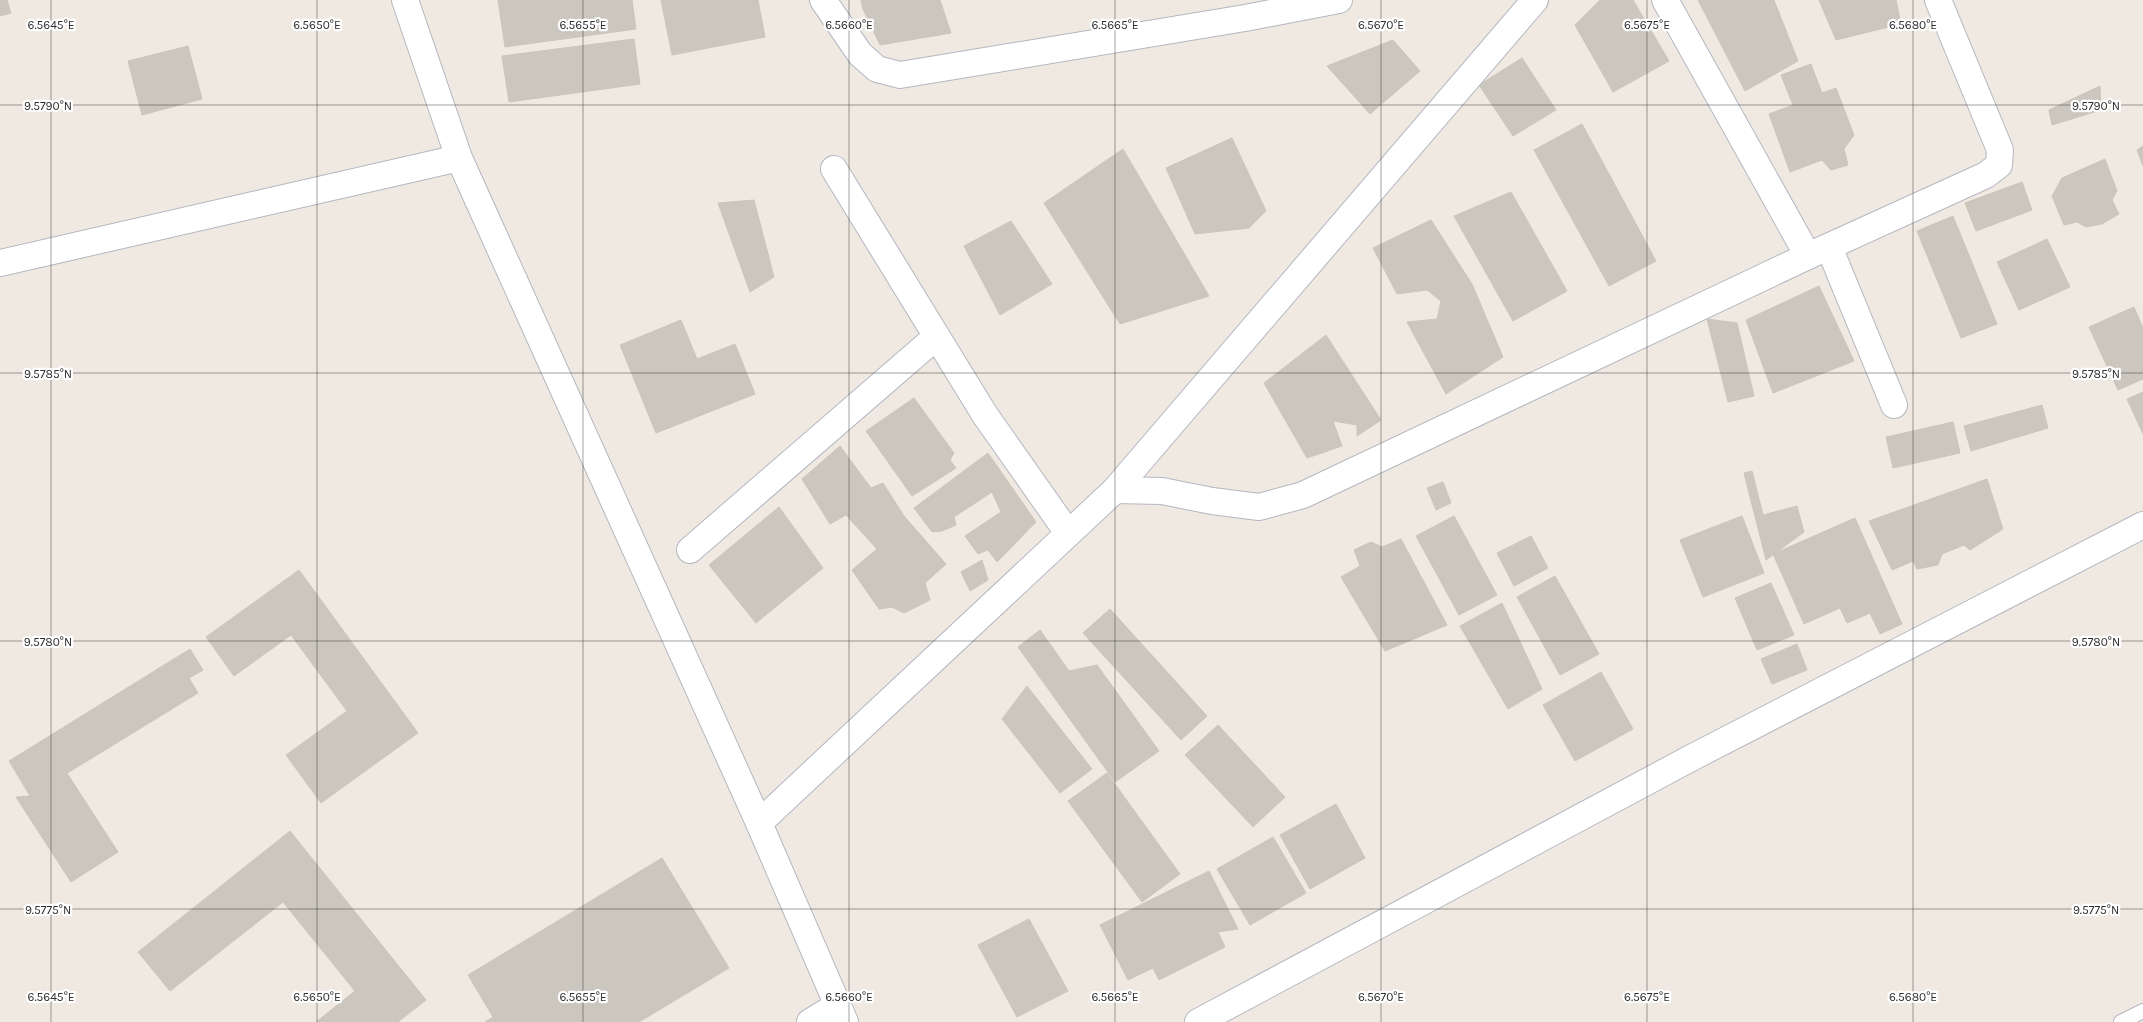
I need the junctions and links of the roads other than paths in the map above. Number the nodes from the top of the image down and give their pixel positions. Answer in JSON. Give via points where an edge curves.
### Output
{"nodes":[{"id":1,"x":405,"y":0,"type":"edge"},
{"id":2,"x":823,"y":0,"type":"edge"},
{"id":3,"x":1339,"y":0,"type":"edge"},
{"id":4,"x":1535,"y":0,"type":"edge"},
{"id":5,"x":1665,"y":0,"type":"edge"},
{"id":6,"x":1938,"y":0,"type":"edge"},
{"id":7,"x":1240,"y":9,"type":"edge"},
{"id":8,"x":459,"y":158,"type":"junction"},
{"id":9,"x":834,"y":169,"type":"dead end"},
{"id":10,"x":1818,"y":252,"type":"junction"},
{"id":11,"x":0,"y":263,"type":"edge"},
{"id":12,"x":936,"y":337,"type":"junction"},
{"id":13,"x":1894,"y":405,"type":"dead end"},
{"id":14,"x":1116,"y":490,"type":"junction"},
{"id":15,"x":2143,"y":525,"type":"edge"},
{"id":16,"x":1068,"y":534,"type":"junction"},
{"id":17,"x":690,"y":550,"type":"dead end"},
{"id":18,"x":758,"y":823,"type":"junction"},
{"id":19,"x":2143,"y":1011,"type":"edge"},
{"id":20,"x":841,"y":1013,"type":"edge"},
{"id":21,"x":810,"y":1022,"type":"edge"},
{"id":22,"x":1200,"y":1022,"type":"edge"},
{"id":23,"x":2121,"y":1022,"type":"edge"}],
"edges":[{"from":1,"to":8,"type":"street"},
{"from":2,"to":7,"type":"street","via":[[860,54],[877,69],[900,75]]},
{"from":3,"to":7,"type":"street"},
{"from":4,"to":14,"type":"street"},
{"from":5,"to":10,"type":"street"},
{"from":6,"to":10,"type":"street","via":[[2000,150],[1999,165],[1986,176]]},
{"from":8,"to":11,"type":"street"},
{"from":8,"to":18,"type":"street"},
{"from":9,"to":12,"type":"street"},
{"from":10,"to":13,"type":"street"},
{"from":10,"to":14,"type":"street","via":[[1303,495],[1258,507],[1162,491]]},
{"from":12,"to":16,"type":"street","via":[[985,415]]},
{"from":12,"to":17,"type":"street"},
{"from":14,"to":16,"type":"street"},
{"from":15,"to":22,"type":"street","via":[[1693,758]]},
{"from":16,"to":18,"type":"street"},
{"from":18,"to":20,"type":"street"},
{"from":19,"to":23,"type":"lane"},
{"from":20,"to":21,"type":"street"}]}
